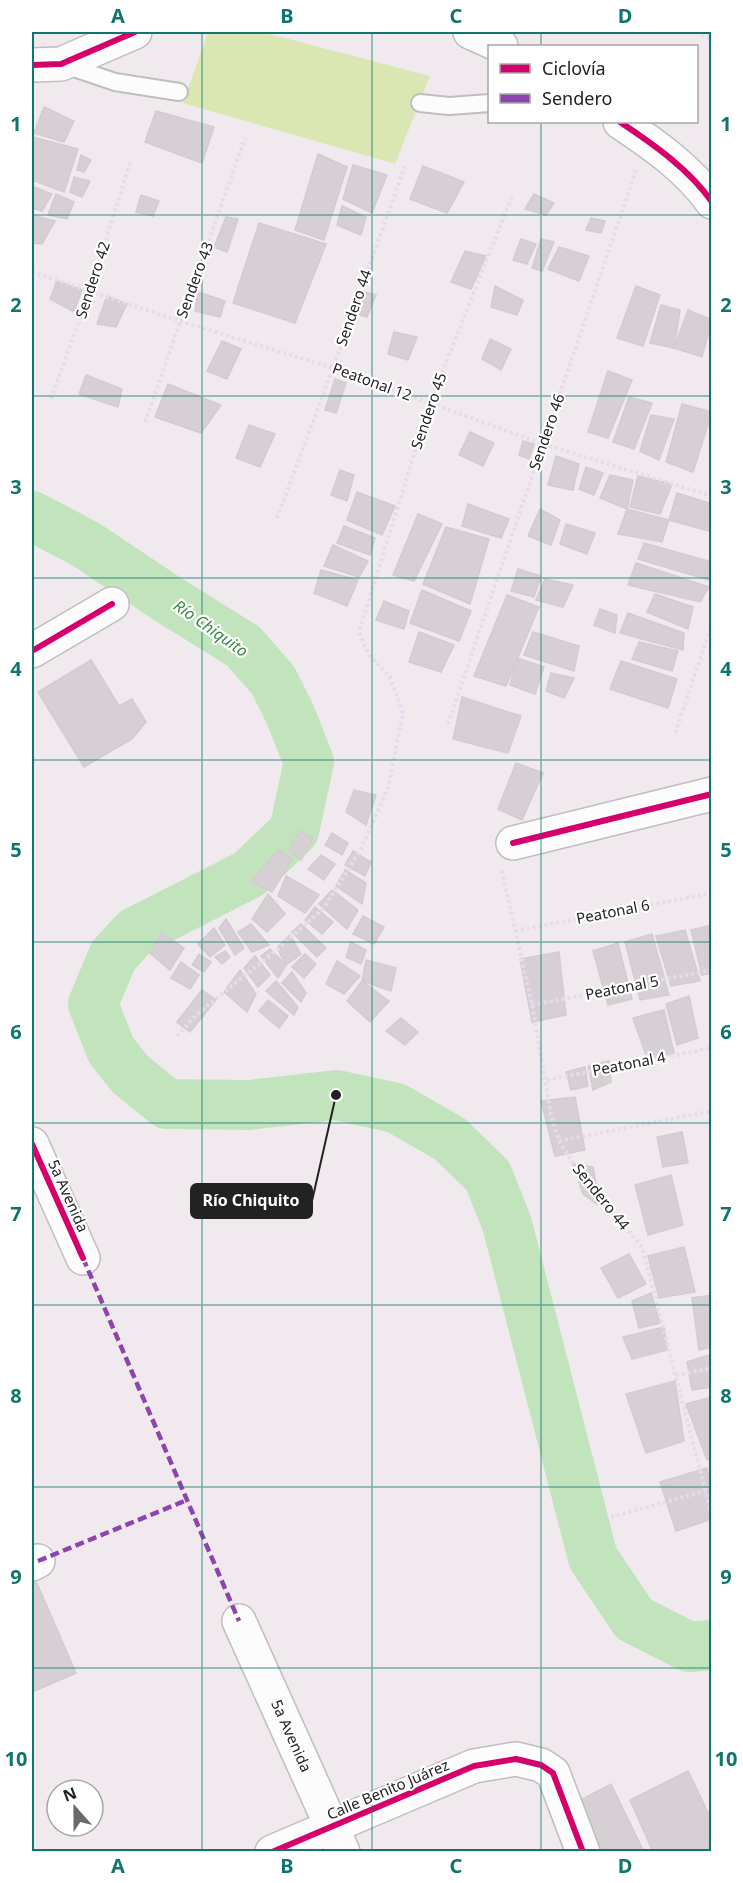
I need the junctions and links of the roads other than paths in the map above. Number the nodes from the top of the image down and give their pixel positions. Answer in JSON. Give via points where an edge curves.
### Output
{"nodes":[{"id":1,"x":135,"y":32,"type":"edge"},
{"id":2,"x":470,"y":32,"type":"edge"},
{"id":3,"x":499,"y":45,"type":"edge"},
{"id":4,"x":46,"y":64,"type":"edge"},
{"id":5,"x":179,"y":93,"type":"dead end"},
{"id":6,"x":420,"y":103,"type":"dead end"},
{"id":7,"x":488,"y":103,"type":"edge"},
{"id":8,"x":622,"y":123,"type":"edge"},
{"id":9,"x":711,"y":202,"type":"edge"},
{"id":10,"x":112,"y":604,"type":"dead end"},
{"id":11,"x":32,"y":651,"type":"edge"},
{"id":12,"x":711,"y":794,"type":"edge"},
{"id":13,"x":513,"y":843,"type":"road end"},
{"id":14,"x":32,"y":1144,"type":"edge"},
{"id":15,"x":83,"y":1258,"type":"dead end"},
{"id":16,"x":239,"y":1621,"type":"dead end"},
{"id":17,"x":338,"y":1839,"type":"edge"},
{"id":18,"x":272,"y":1851,"type":"edge"},
{"id":19,"x":583,"y":1851,"type":"edge"}],
"edges":[{"from":1,"to":4,"type":"street"},
{"from":2,"to":3,"type":"street"},
{"from":4,"to":5,"type":"lane"},
{"from":6,"to":7,"type":"lane"},
{"from":8,"to":9,"type":"street","via":[[701,187]]},
{"from":10,"to":11,"type":"street"},
{"from":12,"to":13,"type":"street"},
{"from":14,"to":15,"type":"street","name":"5a Avenida"},
{"from":16,"to":17,"type":"street","name":"5a Avenida"},
{"from":17,"to":18,"type":"street","name":"Calle Benito Juárez"},
{"from":17,"to":19,"type":"street","name":"Calle Benito Juárez","via":[[474,1766],[516,1759],[541,1765],[552,1773]]}]}
